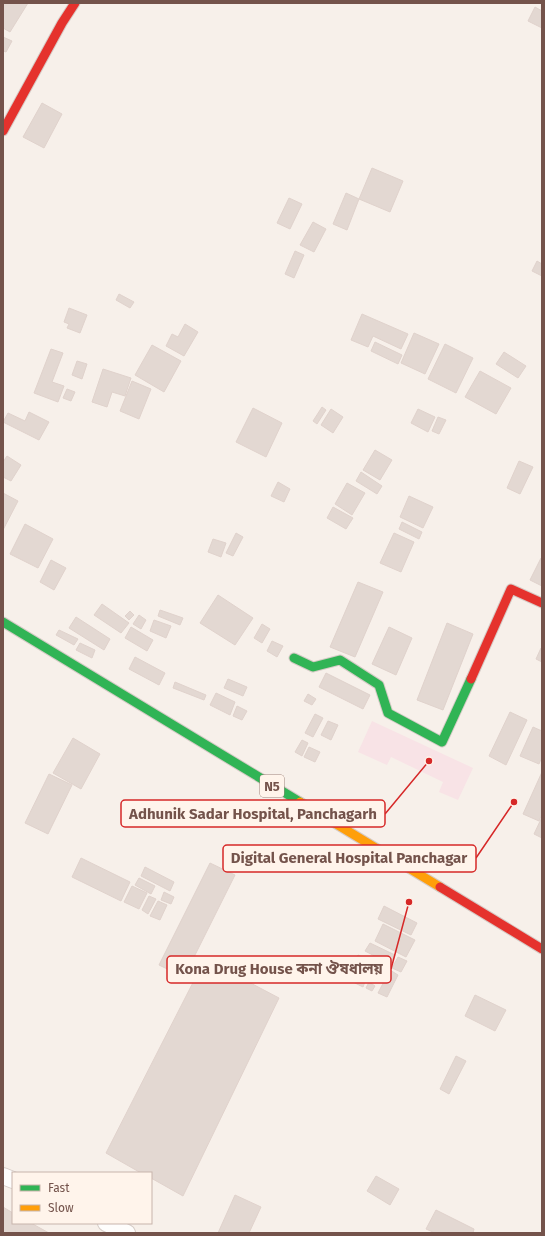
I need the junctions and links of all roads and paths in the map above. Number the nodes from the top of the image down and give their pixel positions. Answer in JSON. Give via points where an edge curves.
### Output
{"nodes":[{"id":1,"x":75,"y":3,"type":"edge"},
{"id":2,"x":3,"y":131,"type":"edge"},
{"id":3,"x":542,"y":604,"type":"edge"},
{"id":4,"x":3,"y":622,"type":"edge"},
{"id":5,"x":294,"y":658,"type":"dead end"},
{"id":6,"x":542,"y":949,"type":"edge"},
{"id":7,"x":108,"y":1224,"type":"edge"},
{"id":8,"x":127,"y":1233,"type":"edge"}],
"edges":[{"from":1,"to":2,"type":"main road"},
{"from":3,"to":5,"type":"main road","via":[[511,589],[442,742],[388,713],[379,685],[340,660],[313,667]]},
{"from":4,"to":6,"type":"main road","number":"N5"},
{"from":7,"to":8,"type":"street"}]}
